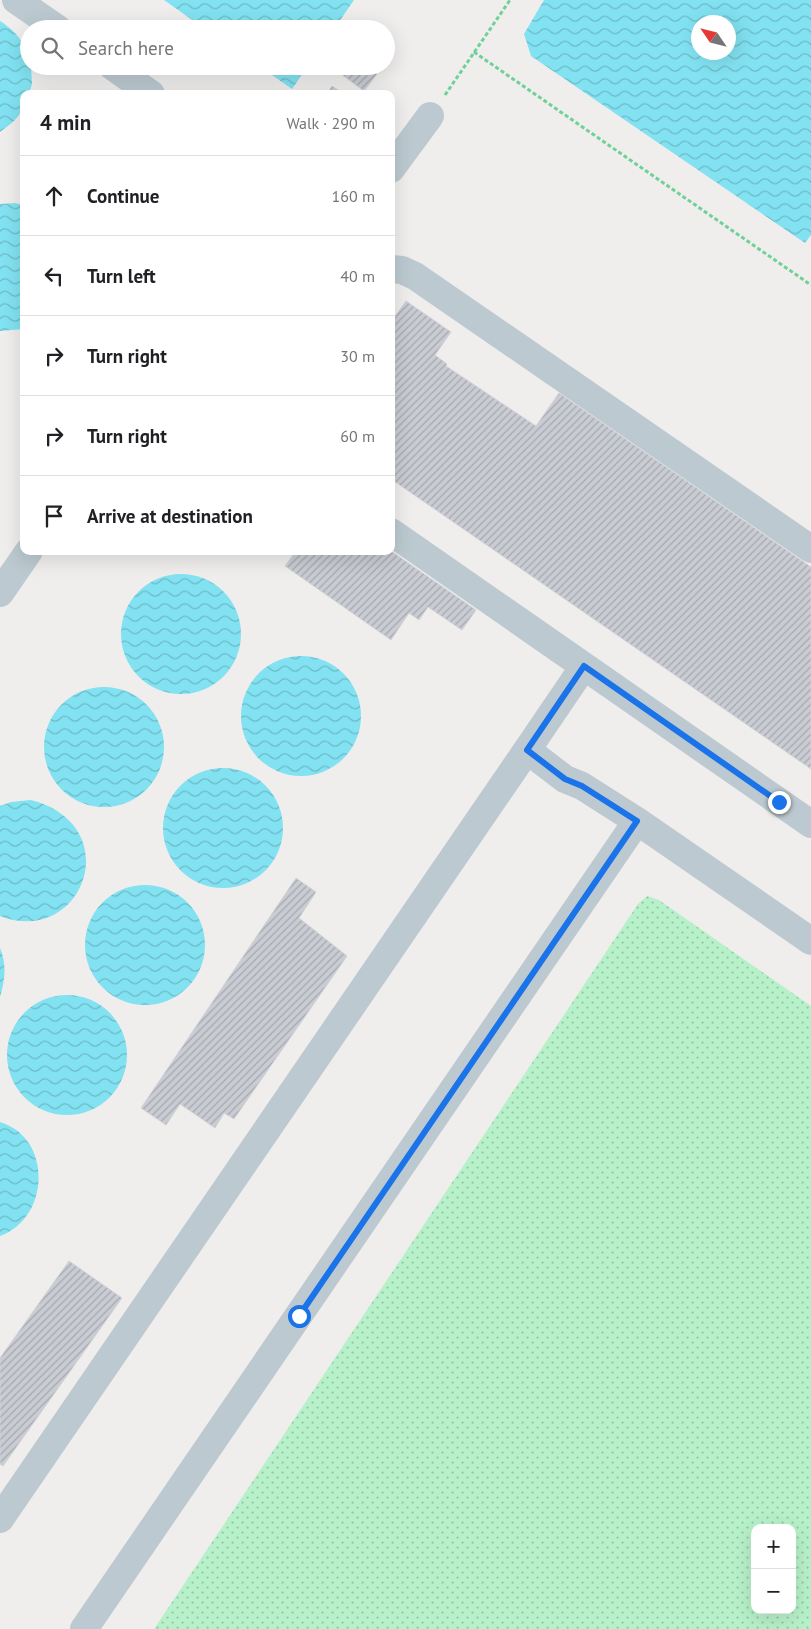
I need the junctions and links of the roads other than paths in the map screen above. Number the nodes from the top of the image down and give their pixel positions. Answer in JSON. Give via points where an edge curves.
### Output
{"nodes":[{"id":1,"x":16,"y":0,"type":"edge"},
{"id":2,"x":45,"y":20,"type":"edge"},
{"id":3,"x":125,"y":75,"type":"edge"},
{"id":4,"x":145,"y":90,"type":"edge"},
{"id":5,"x":430,"y":116,"type":"road end"},
{"id":6,"x":395,"y":164,"type":"edge"},
{"id":7,"x":395,"y":269,"type":"edge"},
{"id":8,"x":395,"y":535,"type":"edge"},
{"id":9,"x":811,"y":549,"type":"edge"},
{"id":10,"x":26,"y":555,"type":"edge"},
{"id":11,"x":0,"y":593,"type":"edge"},
{"id":12,"x":584,"y":666,"type":"junction"},
{"id":13,"x":527,"y":750,"type":"junction"},
{"id":14,"x":637,"y":821,"type":"junction"},
{"id":15,"x":811,"y":824,"type":"edge"},
{"id":16,"x":811,"y":941,"type":"edge"},
{"id":17,"x":0,"y":1519,"type":"edge"},
{"id":18,"x":84,"y":1629,"type":"edge"}],
"edges":[{"from":1,"to":2,"type":"lane"},
{"from":3,"to":4,"type":"lane"},
{"from":5,"to":6,"type":"lane"},
{"from":7,"to":9,"type":"lane","via":[[416,276]]},
{"from":8,"to":12,"type":"lane"},
{"from":10,"to":11,"type":"lane"},
{"from":12,"to":13,"type":"lane"},
{"from":12,"to":15,"type":"lane"},
{"from":13,"to":14,"type":"lane","via":[[565,779],[582,786]]},
{"from":13,"to":17,"type":"lane"},
{"from":14,"to":16,"type":"lane"},
{"from":14,"to":18,"type":"lane"}]}
